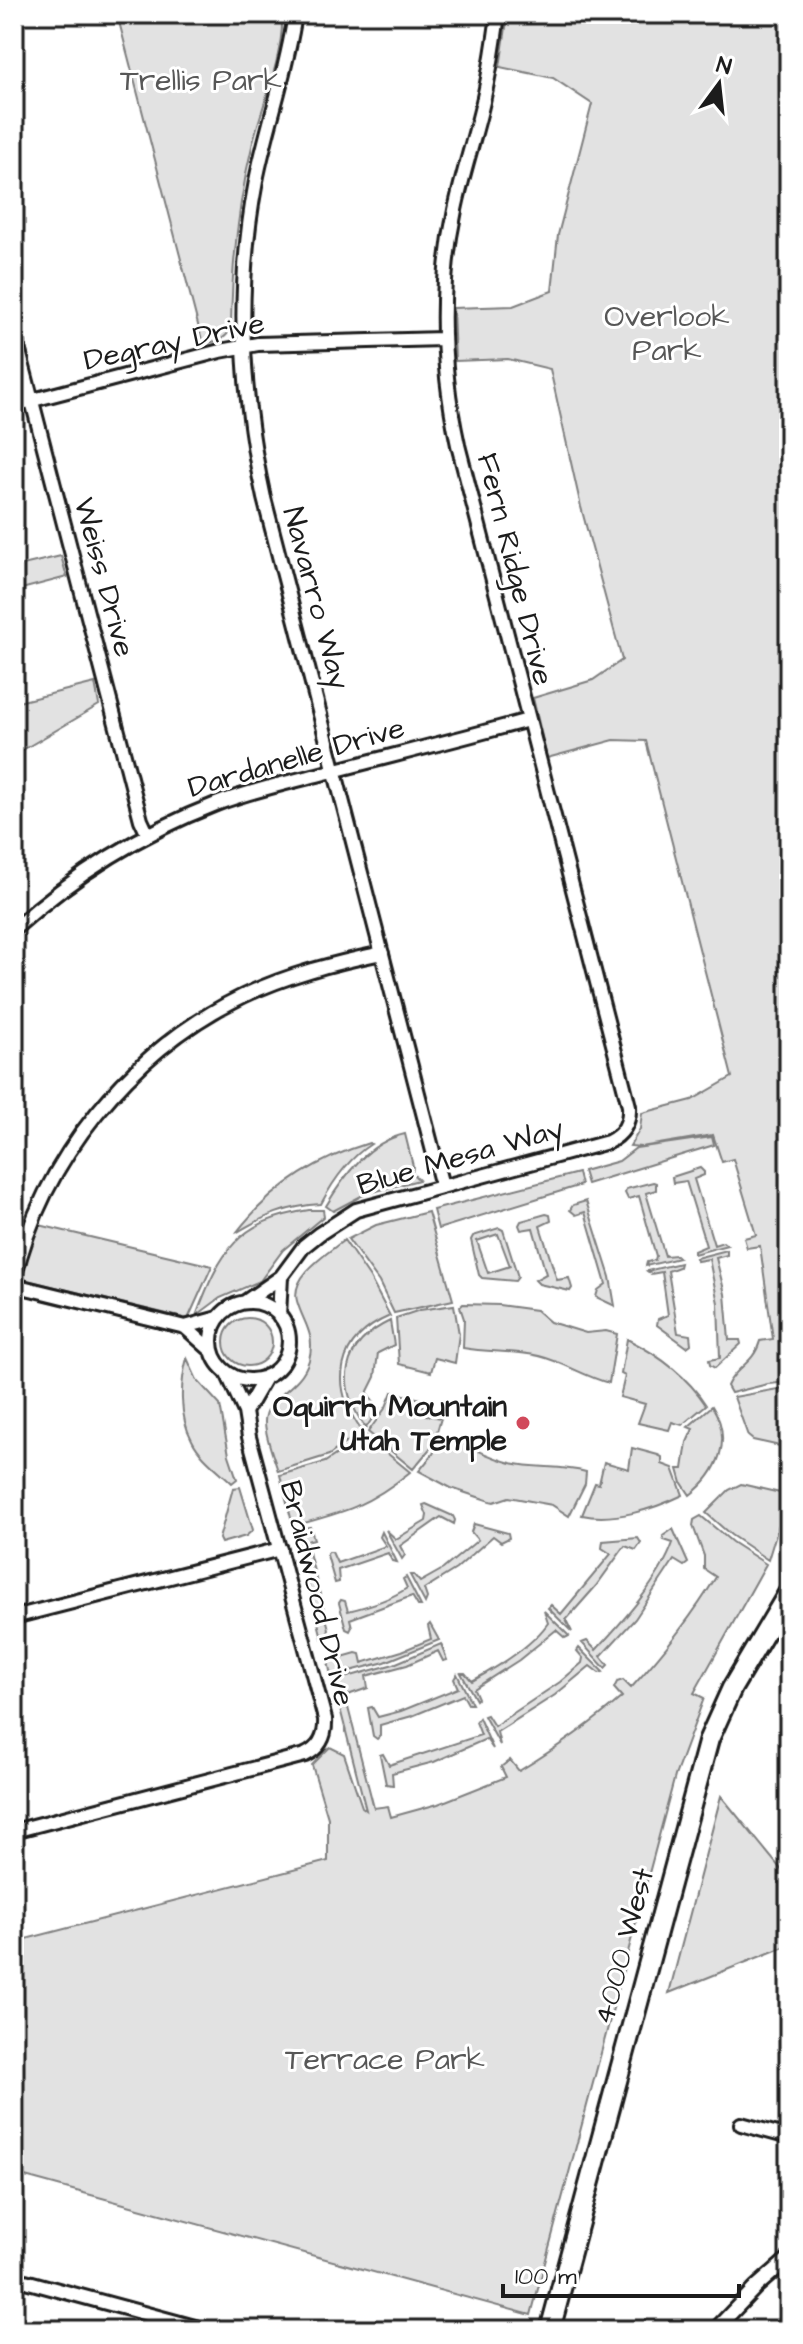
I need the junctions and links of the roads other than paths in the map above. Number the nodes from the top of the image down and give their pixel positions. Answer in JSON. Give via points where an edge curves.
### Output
{"nodes":[{"id":1,"x":295,"y":14,"type":"edge"},
{"id":2,"x":498,"y":14,"type":"edge"},
{"id":3,"x":14,"y":332,"type":"edge"},
{"id":4,"x":443,"y":339,"type":"junction"},
{"id":5,"x":244,"y":347,"type":"junction"},
{"id":6,"x":32,"y":400,"type":"junction"},
{"id":7,"x":14,"y":405,"type":"edge"},
{"id":8,"x":528,"y":720,"type":"junction"},
{"id":9,"x":334,"y":770,"type":"junction"},
{"id":10,"x":148,"y":835,"type":"junction"},
{"id":11,"x":14,"y":929,"type":"edge"},
{"id":12,"x":382,"y":953,"type":"junction"},
{"id":13,"x":625,"y":1129,"type":"joint"},
{"id":14,"x":442,"y":1186,"type":"junction"},
{"id":15,"x":281,"y":1277,"type":"junction"},
{"id":16,"x":14,"y":1283,"type":"edge"},
{"id":17,"x":245,"y":1302,"type":"junction"},
{"id":18,"x":279,"y":1316,"type":"junction"},
{"id":19,"x":218,"y":1318,"type":"junction"},
{"id":20,"x":185,"y":1327,"type":"junction"},
{"id":21,"x":212,"y":1351,"type":"junction"},
{"id":22,"x":227,"y":1373,"type":"junction"},
{"id":23,"x":266,"y":1376,"type":"junction"},
{"id":24,"x":245,"y":1412,"type":"junction"},
{"id":25,"x":280,"y":1549,"type":"junction"},
{"id":26,"x":789,"y":1592,"type":"edge"},
{"id":27,"x":14,"y":1617,"type":"edge"},
{"id":28,"x":14,"y":1831,"type":"edge"},
{"id":29,"x":741,"y":2124,"type":"dead end"},
{"id":30,"x":789,"y":2137,"type":"edge"},
{"id":31,"x":789,"y":2258,"type":"edge"},
{"id":32,"x":14,"y":2278,"type":"edge"},
{"id":33,"x":206,"y":2330,"type":"edge"},
{"id":34,"x":550,"y":2330,"type":"edge"},
{"id":35,"x":715,"y":2330,"type":"edge"}],
"edges":[{"from":1,"to":5,"type":"street","name":"Navarro Way","via":[[252,208]]},
{"from":2,"to":4,"type":"street","name":"Fern Ridge Drive","via":[[483,105],[450,238]]},
{"from":3,"to":6,"type":"street","name":"Weiss Drive"},
{"from":4,"to":5,"type":"street","name":"Degray Drive"},
{"from":4,"to":8,"type":"street","name":"Fern Ridge Drive","via":[[458,445]]},
{"from":5,"to":6,"type":"street","name":"Degray Drive"},
{"from":5,"to":9,"type":"street","name":"Navarro Way","via":[[261,487]]},
{"from":6,"to":7,"type":"street","name":"Degray Drive"},
{"from":6,"to":10,"type":"street","name":"Weiss Drive"},
{"from":8,"to":9,"type":"street","name":"Dardanelle Drive"},
{"from":8,"to":13,"type":"street","name":"Fern Ridge Drive","via":[[629,1106]]},
{"from":9,"to":10,"type":"street","name":"Dardanelle Drive","via":[[246,793]]},
{"from":9,"to":12,"type":"street","name":"Navarro Way"},
{"from":10,"to":11,"type":"street","name":"Dardanelle Drive","via":[[86,873]]},
{"from":12,"to":14,"type":"street","name":"Navarro Way"},
{"from":12,"to":16,"type":"street","via":[[299,973],[242,997],[149,1058],[111,1098],[46,1191]]},
{"from":13,"to":14,"type":"street","name":"Blue Mesa Way","via":[[608,1142]]},
{"from":14,"to":15,"type":"street","name":"Blue Mesa Way","via":[[345,1216],[304,1246]]},
{"from":15,"to":17,"type":"street","name":"Blue Mesa Way"},
{"from":15,"to":18,"type":"street"},
{"from":16,"to":20,"type":"street"},
{"from":17,"to":18,"type":"street","via":[[268,1306]]},
{"from":17,"to":19,"type":"street"},
{"from":18,"to":23,"type":"street","via":[[288,1349]]},
{"from":19,"to":20,"type":"street"},
{"from":19,"to":21,"type":"street","via":[[211,1334]]},
{"from":20,"to":21,"type":"street"},
{"from":21,"to":22,"type":"street"},
{"from":22,"to":23,"type":"street","via":[[250,1380]]},
{"from":22,"to":24,"type":"street","name":"Braidwood Drive"},
{"from":23,"to":24,"type":"street"},
{"from":24,"to":25,"type":"street","name":"Braidwood Drive"},
{"from":25,"to":27,"type":"street"},
{"from":25,"to":28,"type":"street","name":"Braidwood Drive","via":[[325,1719],[321,1741],[305,1755]]},
{"from":26,"to":34,"type":"main road","name":"4000 West","via":[[732,1688],[709,1739]]},
{"from":29,"to":30,"type":"street"},
{"from":31,"to":35,"type":"street"},
{"from":32,"to":33,"type":"street"}]}
